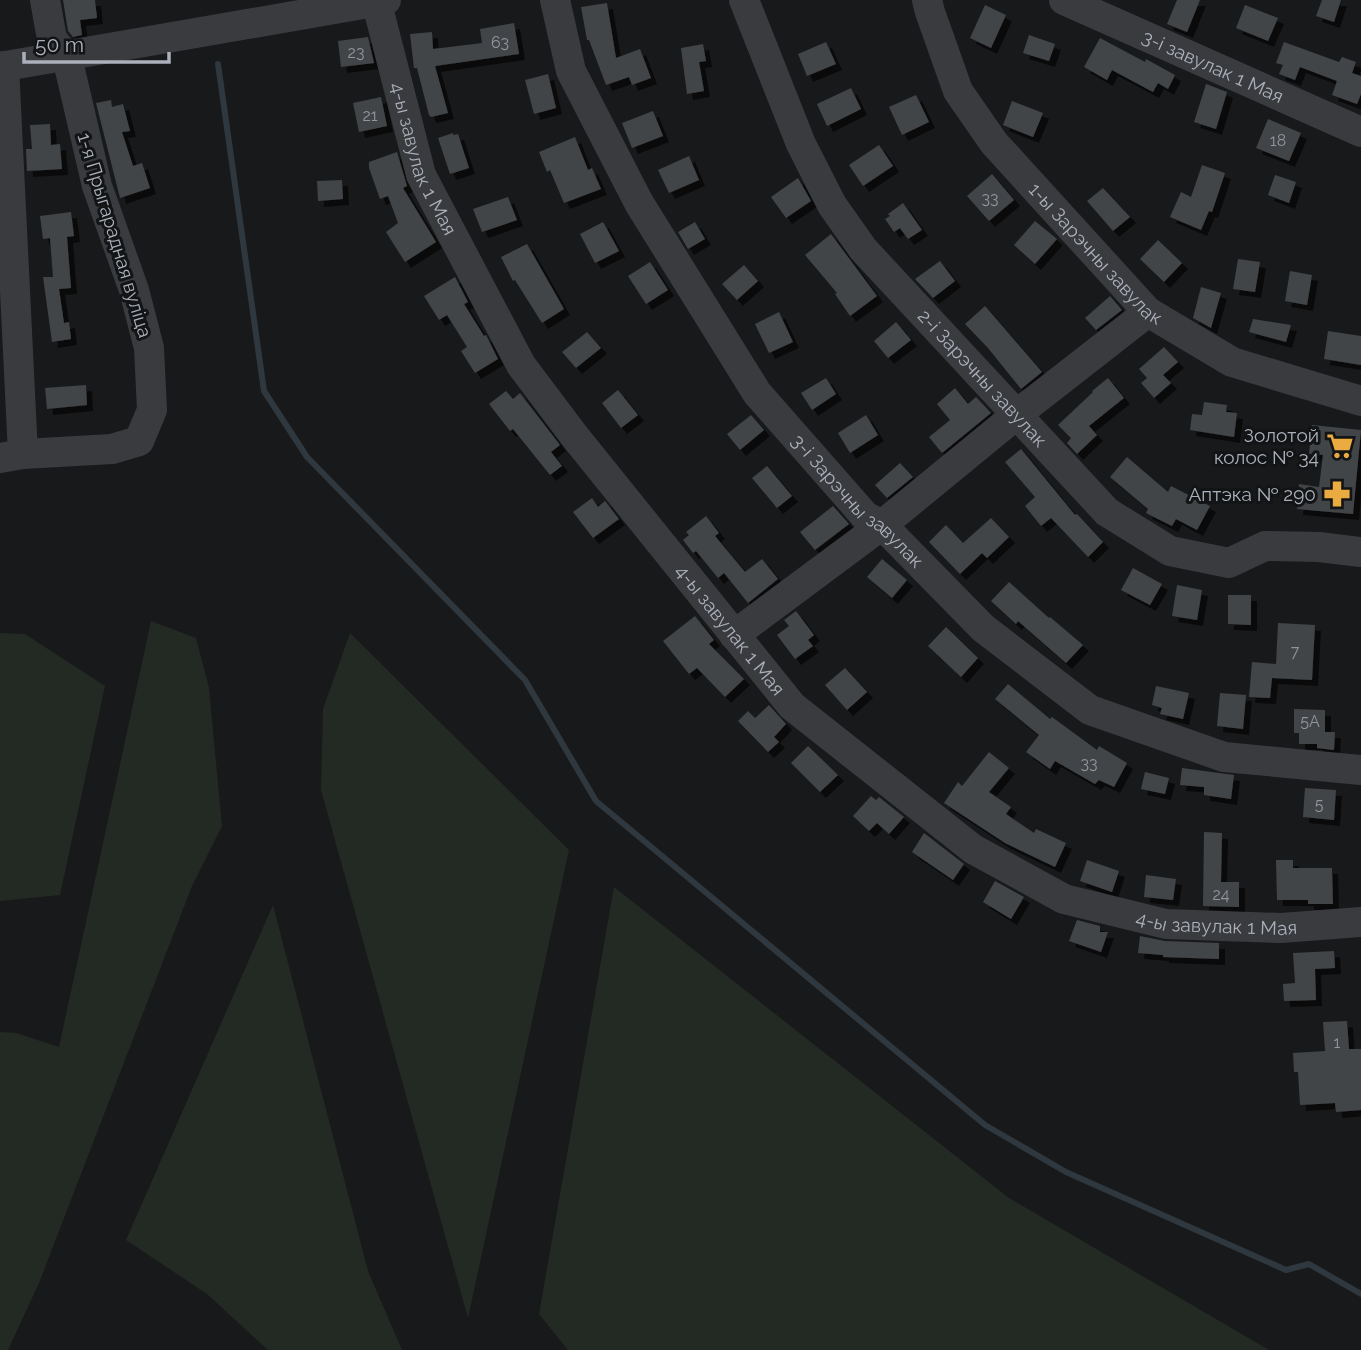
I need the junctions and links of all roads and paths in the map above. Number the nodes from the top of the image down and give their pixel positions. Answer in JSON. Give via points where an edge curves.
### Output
{"nodes":[{"id":1,"x":45,"y":0,"type":"edge"},
{"id":2,"x":379,"y":0,"type":"edge"},
{"id":3,"x":555,"y":0,"type":"edge"},
{"id":4,"x":744,"y":0,"type":"edge"},
{"id":5,"x":927,"y":0,"type":"edge"},
{"id":6,"x":1064,"y":0,"type":"edge"},
{"id":7,"x":67,"y":57,"type":"junction"},
{"id":8,"x":2,"y":66,"type":"edge"},
{"id":9,"x":1361,"y":132,"type":"edge"},
{"id":10,"x":1148,"y":313,"type":"junction"},
{"id":11,"x":1361,"y":401,"type":"edge"},
{"id":12,"x":1017,"y":415,"type":"junction"},
{"id":13,"x":11,"y":456,"type":"edge"},
{"id":14,"x":882,"y":525,"type":"junction"},
{"id":15,"x":1361,"y":552,"type":"edge"},
{"id":16,"x":734,"y":635,"type":"junction"},
{"id":17,"x":1361,"y":770,"type":"edge"},
{"id":18,"x":1361,"y":922,"type":"edge"}],
"edges":[{"from":1,"to":7,"type":"street","name":"1-я Прыгарадная вуліца","via":[[52,39]]},
{"from":2,"to":7,"type":"street"},
{"from":2,"to":16,"type":"street","name":"4-ы завулак 1 Мая","via":[[421,175],[521,365]]},
{"from":3,"to":14,"type":"street","name":"3-і Зарэчны завулак","via":[[571,71],[639,203],[757,393],[865,516]]},
{"from":4,"to":12,"type":"street","name":"2-і Зарэчны завулак","via":[[801,144],[832,205],[863,249]]},
{"from":5,"to":10,"type":"street","name":"1-ы Зарэчны завулак","via":[[958,91],[994,143]]},
{"from":6,"to":9,"type":"street","name":"3-і завулак 1 Мая"},
{"from":7,"to":8,"type":"street"},
{"from":7,"to":13,"type":"street","name":"1-я Прыгарадная вуліца","via":[[97,186],[149,348],[152,410],[139,441],[113,449]]},
{"from":8,"to":13,"type":"street","name":"1-я Прыгарадная вуліца"},
{"from":10,"to":11,"type":"street","name":"1-ы Зарэчны завулак","via":[[1232,362]]},
{"from":10,"to":12,"type":"street"},
{"from":12,"to":14,"type":"street"},
{"from":12,"to":15,"type":"street","name":"2-і Зарэчны завулак","via":[[1107,512],[1170,551],[1229,562],[1265,546]]},
{"from":14,"to":16,"type":"street"},
{"from":14,"to":17,"type":"street","name":"3-і Зарэчны завулак","via":[[984,628],[1090,710],[1224,757]]},
{"from":16,"to":18,"type":"street","name":"4-ы завулак 1 Мая","via":[[792,706],[973,849],[1064,899],[1166,924],[1281,928]]}]}
